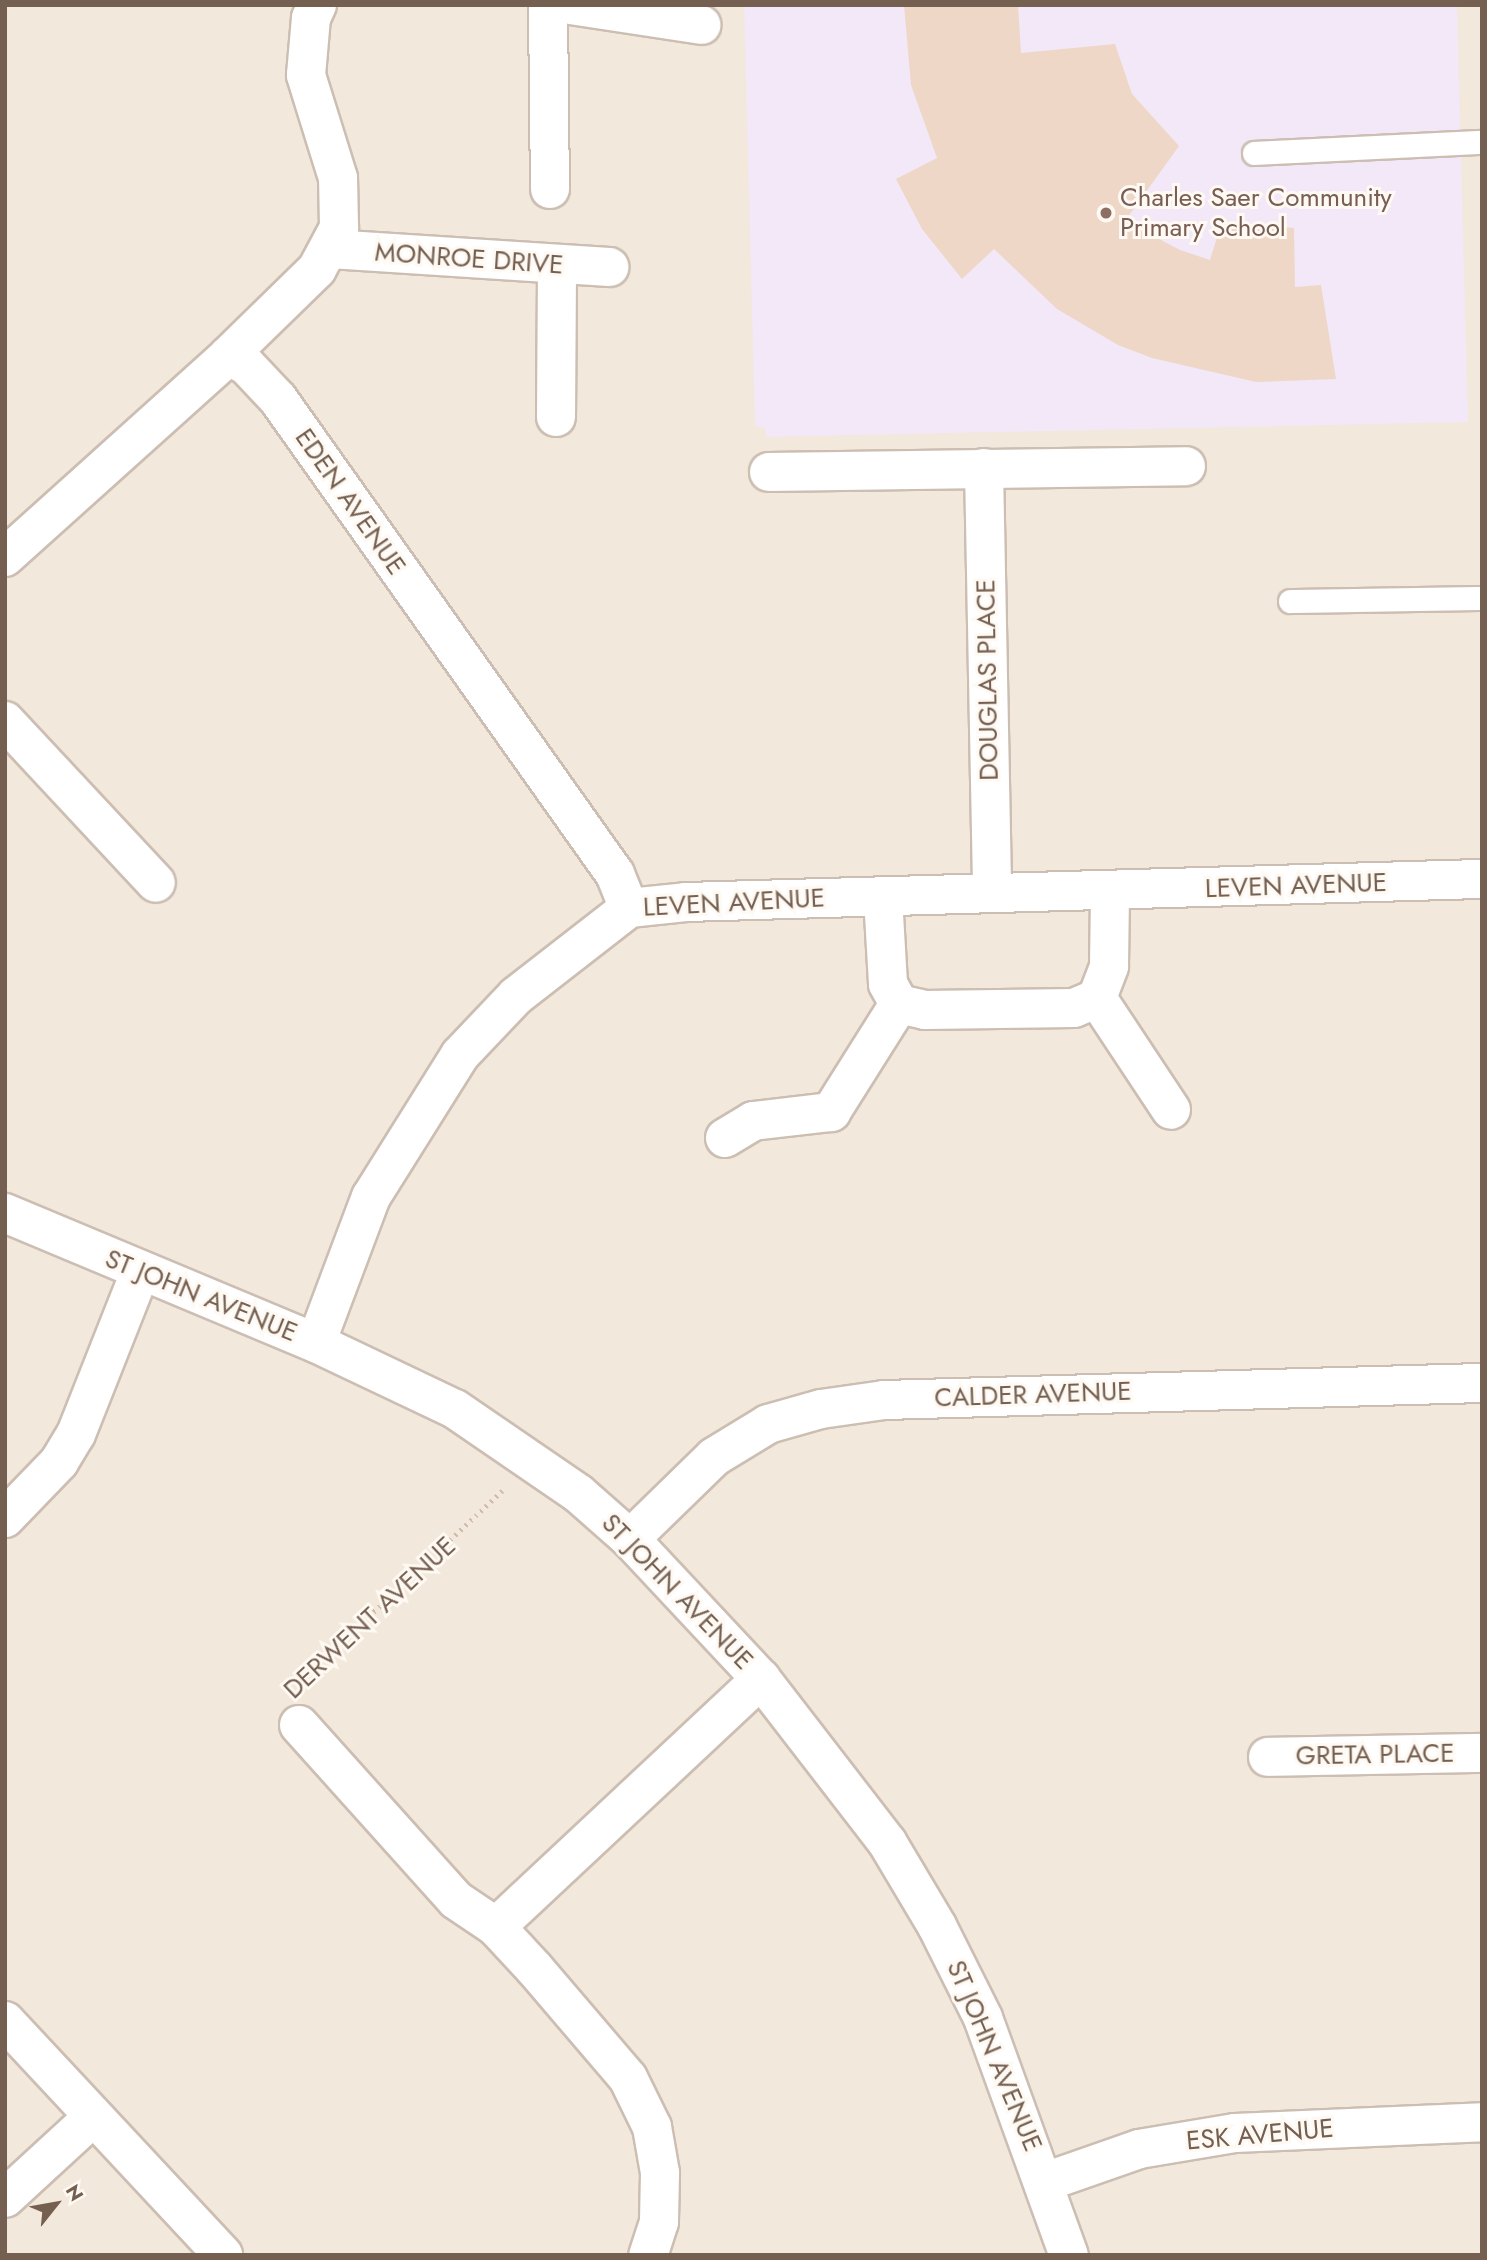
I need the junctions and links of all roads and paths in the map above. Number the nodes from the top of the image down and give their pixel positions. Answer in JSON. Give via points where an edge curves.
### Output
{"nodes":[{"id":1,"x":317,"y":5,"type":"edge"},
{"id":2,"x":548,"y":5,"type":"edge"},
{"id":3,"x":571,"y":5,"type":"edge"},
{"id":4,"x":701,"y":25,"type":"dead end"},
{"id":5,"x":1482,"y":142,"type":"edge"},
{"id":6,"x":1254,"y":153,"type":"dead end"},
{"id":7,"x":551,"y":188,"type":"dead end"},
{"id":8,"x":330,"y":249,"type":"junction"},
{"id":9,"x":557,"y":267,"type":"junction"},
{"id":10,"x":609,"y":267,"type":"dead end"},
{"id":11,"x":228,"y":356,"type":"junction"},
{"id":12,"x":556,"y":417,"type":"dead end"},
{"id":13,"x":1186,"y":466,"type":"dead end"},
{"id":14,"x":984,"y":468,"type":"junction"},
{"id":15,"x":769,"y":472,"type":"dead end"},
{"id":16,"x":5,"y":557,"type":"edge"},
{"id":17,"x":1482,"y":598,"type":"edge"},
{"id":18,"x":1290,"y":601,"type":"dead end"},
{"id":19,"x":5,"y":721,"type":"edge"},
{"id":20,"x":1482,"y":879,"type":"edge"},
{"id":21,"x":156,"y":883,"type":"dead end"},
{"id":22,"x":992,"y":892,"type":"junction"},
{"id":23,"x":1110,"y":892,"type":"junction"},
{"id":24,"x":883,"y":897,"type":"junction"},
{"id":25,"x":629,"y":908,"type":"junction"},
{"id":26,"x":1097,"y":998,"type":"junction"},
{"id":27,"x":899,"y":1004,"type":"junction"},
{"id":28,"x":1171,"y":1110,"type":"dead end"},
{"id":29,"x":725,"y":1138,"type":"dead end"},
{"id":30,"x":5,"y":1213,"type":"edge"},
{"id":31,"x":140,"y":1272,"type":"junction"},
{"id":32,"x":316,"y":1343,"type":"junction"},
{"id":33,"x":1482,"y":1383,"type":"edge"},
{"id":34,"x":527,"y":1456,"type":"junction"},
{"id":35,"x":5,"y":1518,"type":"edge"},
{"id":36,"x":630,"y":1539,"type":"junction"},
{"id":37,"x":761,"y":1679,"type":"junction"},
{"id":38,"x":299,"y":1725,"type":"joint"},
{"id":39,"x":1482,"y":1753,"type":"edge"},
{"id":40,"x":1268,"y":1757,"type":"dead end"},
{"id":41,"x":496,"y":1927,"type":"junction"},
{"id":42,"x":5,"y":2021,"type":"edge"},
{"id":43,"x":93,"y":2116,"type":"junction"},
{"id":44,"x":1482,"y":2122,"type":"edge"},
{"id":45,"x":1045,"y":2182,"type":"junction"},
{"id":46,"x":5,"y":2199,"type":"edge"},
{"id":47,"x":222,"y":2255,"type":"edge"},
{"id":48,"x":648,"y":2255,"type":"edge"},
{"id":49,"x":1069,"y":2255,"type":"edge"}],
"edges":[{"from":1,"to":8,"type":"street","via":[[311,18],[306,75],[338,178],[339,228]]},
{"from":2,"to":7,"type":"street"},
{"from":3,"to":4,"type":"street"},
{"from":5,"to":6,"type":"lane"},
{"from":8,"to":9,"type":"street","name":"MONROE DRIVE"},
{"from":8,"to":11,"type":"street","via":[[317,269]]},
{"from":9,"to":10,"type":"street","name":"MONROE DRIVE"},
{"from":9,"to":12,"type":"street"},
{"from":11,"to":16,"type":"street"},
{"from":11,"to":25,"type":"street","name":"EDEN AVENUE","via":[[264,380],[278,399],[615,874]]},
{"from":13,"to":14,"type":"street"},
{"from":14,"to":15,"type":"street"},
{"from":14,"to":22,"type":"street","name":"DOUGLAS PLACE"},
{"from":17,"to":18,"type":"lane"},
{"from":19,"to":21,"type":"street"},
{"from":20,"to":23,"type":"street","name":"LEVEN AVENUE"},
{"from":22,"to":23,"type":"street","name":"LEVEN AVENUE"},
{"from":22,"to":24,"type":"street","name":"LEVEN AVENUE"},
{"from":23,"to":26,"type":"street","via":[[1109,966]]},
{"from":24,"to":25,"type":"street","name":"LEVEN AVENUE","via":[[686,902]]},
{"from":24,"to":27,"type":"street","via":[[888,984]]},
{"from":25,"to":32,"type":"street","name":"LEVEN AVENUE","via":[[526,988],[460,1055],[371,1197]]},
{"from":26,"to":27,"type":"street","via":[[1074,1008],[925,1010]]},
{"from":26,"to":28,"type":"street"},
{"from":27,"to":29,"type":"street","via":[[831,1112],[752,1121]]},
{"from":30,"to":31,"type":"street","name":"ST JOHN AVENUE"},
{"from":31,"to":32,"type":"street","name":"ST JOHN AVENUE"},
{"from":31,"to":35,"type":"street","via":[[76,1434],[59,1462]]},
{"from":32,"to":34,"type":"street","name":"ST JOHN AVENUE","via":[[455,1409]]},
{"from":33,"to":36,"type":"street","name":"CALDER AVENUE","via":[[884,1400],[821,1409],[768,1424],[714,1457]]},
{"from":34,"to":36,"type":"street","name":"ST JOHN AVENUE"},
{"from":34,"to":38,"type":"path","name":"DERWENT AVENUE","via":[[497,1498],[278,1702]]},
{"from":36,"to":37,"type":"street","name":"ST JOHN AVENUE"},
{"from":37,"to":41,"type":"street"},
{"from":37,"to":45,"type":"street","name":"ST JOHN AVENUE","via":[[887,1842],[937,1926],[983,2018]]},
{"from":38,"to":41,"type":"street","name":"DERWENT AVENUE","via":[[456,1900]]},
{"from":39,"to":40,"type":"street","name":"GRETA PLACE"},
{"from":41,"to":48,"type":"street","name":"DERWENT AVENUE","via":[[620,2068],[652,2127],[660,2173],[659,2222]]},
{"from":42,"to":43,"type":"street"},
{"from":43,"to":46,"type":"street"},
{"from":43,"to":47,"type":"street"},
{"from":44,"to":45,"type":"street","name":"ESK AVENUE","via":[[1235,2133],[1139,2149]]},
{"from":45,"to":49,"type":"street","name":"ST JOHN AVENUE"}]}
